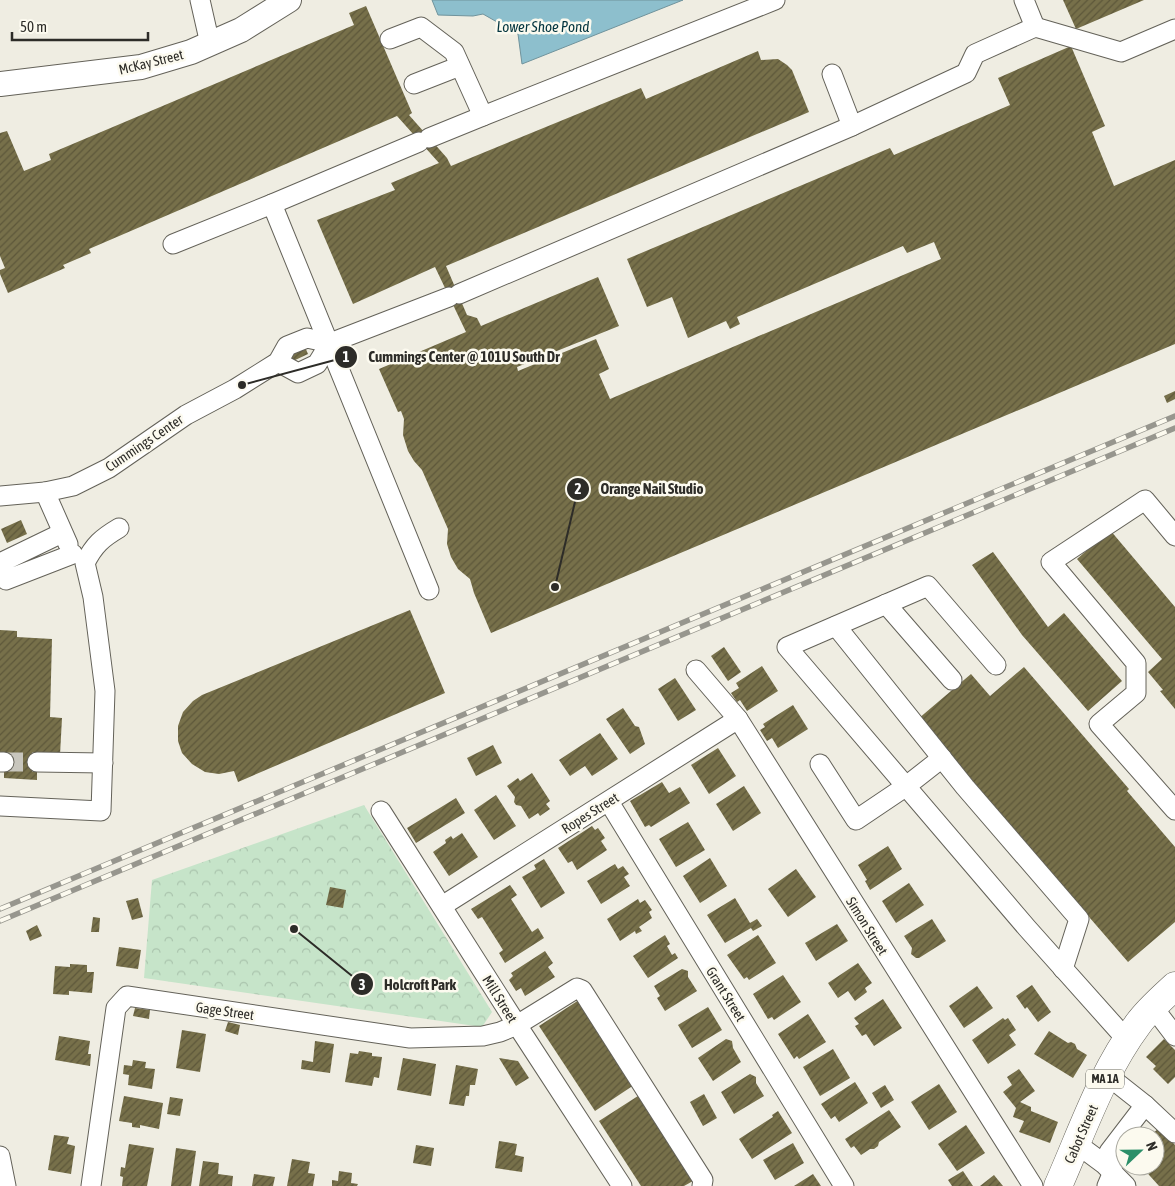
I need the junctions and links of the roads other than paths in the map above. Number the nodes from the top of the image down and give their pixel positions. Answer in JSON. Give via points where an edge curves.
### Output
{"nodes":[{"id":1,"x":200,"y":0,"type":"edge"},
{"id":2,"x":289,"y":0,"type":"edge"},
{"id":3,"x":775,"y":0,"type":"edge"},
{"id":4,"x":1024,"y":0,"type":"edge"},
{"id":5,"x":1035,"y":27,"type":"junction"},
{"id":6,"x":1175,"y":29,"type":"edge"},
{"id":7,"x":390,"y":39,"type":"dead end"},
{"id":8,"x":210,"y":44,"type":"junction"},
{"id":9,"x":460,"y":66,"type":"junction"},
{"id":10,"x":832,"y":74,"type":"dead end"},
{"id":11,"x":0,"y":84,"type":"edge"},
{"id":12,"x":414,"y":84,"type":"dead end"},
{"id":13,"x":483,"y":116,"type":"junction"},
{"id":14,"x":852,"y":126,"type":"junction"},
{"id":15,"x":272,"y":204,"type":"junction"},
{"id":16,"x":173,"y":244,"type":"dead end"},
{"id":17,"x":330,"y":343,"type":"junction"},
{"id":18,"x":278,"y":362,"type":"junction"},
{"id":19,"x":46,"y":492,"type":"junction"},
{"id":20,"x":0,"y":496,"type":"edge"},
{"id":21,"x":119,"y":528,"type":"dead end"},
{"id":22,"x":62,"y":533,"type":"junction"},
{"id":23,"x":1175,"y":536,"type":"edge"},
{"id":24,"x":79,"y":559,"type":"junction"},
{"id":25,"x":3,"y":580,"type":"edge"},
{"id":26,"x":429,"y":590,"type":"dead end"},
{"id":27,"x":886,"y":604,"type":"junction"},
{"id":28,"x":836,"y":626,"type":"junction"},
{"id":29,"x":996,"y":665,"type":"dead end"},
{"id":30,"x":696,"y":670,"type":"dead end"},
{"id":31,"x":952,"y":680,"type":"dead end"},
{"id":32,"x":738,"y":719,"type":"junction"},
{"id":33,"x":942,"y":758,"type":"junction"},
{"id":34,"x":37,"y":762,"type":"tunnel mouth"},
{"id":35,"x":103,"y":763,"type":"junction"},
{"id":36,"x":820,"y":764,"type":"dead end"},
{"id":37,"x":905,"y":787,"type":"junction"},
{"id":38,"x":609,"y":802,"type":"junction"},
{"id":39,"x":0,"y":806,"type":"edge"},
{"id":40,"x":1175,"y":810,"type":"edge"},
{"id":41,"x":381,"y":811,"type":"dead end"},
{"id":42,"x":442,"y":906,"type":"junction"},
{"id":43,"x":1063,"y":968,"type":"junction"},
{"id":44,"x":1175,"y":986,"type":"edge"},
{"id":45,"x":1153,"y":1008,"type":"junction"},
{"id":46,"x":517,"y":1025,"type":"junction"},
{"id":47,"x":1175,"y":1036,"type":"edge"},
{"id":48,"x":1127,"y":1040,"type":"junction"},
{"id":49,"x":1107,"y":1075,"type":"junction"},
{"id":50,"x":1145,"y":1105,"type":"junction"},
{"id":51,"x":1175,"y":1133,"type":"edge"},
{"id":52,"x":1077,"y":1144,"type":"junction"},
{"id":53,"x":1110,"y":1179,"type":"edge"},
{"id":54,"x":91,"y":1186,"type":"edge"},
{"id":55,"x":622,"y":1186,"type":"edge"},
{"id":56,"x":702,"y":1186,"type":"edge"},
{"id":57,"x":844,"y":1186,"type":"edge"},
{"id":58,"x":1033,"y":1186,"type":"edge"},
{"id":59,"x":1058,"y":1186,"type":"edge"},
{"id":60,"x":1126,"y":1186,"type":"edge"}],
"edges":[{"from":1,"to":8,"type":"street"},
{"from":2,"to":8,"type":"main road","name":"McKay Street","via":[[241,30]]},
{"from":3,"to":13,"type":"street"},
{"from":4,"to":5,"type":"street"},
{"from":5,"to":6,"type":"street","via":[[1121,52]]},
{"from":5,"to":14,"type":"street","via":[[976,54],[966,73]]},
{"from":7,"to":9,"type":"street","via":[[421,27],[454,52]]},
{"from":8,"to":11,"type":"main road","name":"McKay Street","via":[[141,67]]},
{"from":9,"to":12,"type":"street"},
{"from":9,"to":13,"type":"street"},
{"from":10,"to":14,"type":"street"},
{"from":13,"to":15,"type":"street"},
{"from":14,"to":17,"type":"street","via":[[454,296]]},
{"from":15,"to":16,"type":"street"},
{"from":15,"to":17,"type":"street"},
{"from":17,"to":18,"type":"street","name":"Cummings Center","via":[[307,338],[287,346]]},
{"from":17,"to":18,"type":"street","via":[[318,364],[298,373]]},
{"from":17,"to":26,"type":"street"},
{"from":18,"to":19,"type":"street","name":"Cummings Center","via":[[186,415],[110,468],[73,486]]},
{"from":19,"to":20,"type":"street","name":"Cummings Center"},
{"from":19,"to":22,"type":"street"},
{"from":21,"to":24,"type":"street","via":[[102,538]]},
{"from":22,"to":24,"type":"street"},
{"from":22,"to":25,"type":"street","via":[[2,562]]},
{"from":23,"to":40,"type":"street","via":[[1145,500],[1051,562],[1136,663],[1136,693],[1099,724]]},
{"from":24,"to":25,"type":"street"},
{"from":24,"to":35,"type":"street","via":[[92,597],[105,691]]},
{"from":27,"to":28,"type":"street"},
{"from":27,"to":29,"type":"street","via":[[928,586]]},
{"from":27,"to":31,"type":"street"},
{"from":28,"to":33,"type":"street"},
{"from":28,"to":37,"type":"street","via":[[787,648]]},
{"from":30,"to":32,"type":"street","name":"Simon Street"},
{"from":32,"to":38,"type":"street","name":"Ropes Street"},
{"from":32,"to":58,"type":"street","name":"Simon Street"},
{"from":33,"to":37,"type":"street"},
{"from":33,"to":43,"type":"street","via":[[1079,919]]},
{"from":34,"to":35,"type":"street"},
{"from":35,"to":39,"type":"street","via":[[102,811]]},
{"from":36,"to":37,"type":"street","via":[[856,820]]},
{"from":37,"to":43,"type":"street"},
{"from":38,"to":42,"type":"street","name":"Ropes Street"},
{"from":38,"to":57,"type":"street","name":"Grant Street"},
{"from":41,"to":42,"type":"street","name":"Mill Street"},
{"from":42,"to":46,"type":"street","name":"Mill Street"},
{"from":43,"to":48,"type":"street"},
{"from":44,"to":45,"type":"highway","name":"Cabot Street","number":"MA 1A"},
{"from":45,"to":47,"type":"street"},
{"from":45,"to":48,"type":"highway","name":"Cabot Street","number":"MA 1A"},
{"from":46,"to":54,"type":"street","name":"Gage Street","via":[[483,1036],[410,1038],[127,996],[116,1008]]},
{"from":46,"to":55,"type":"street","name":"Mill Street"},
{"from":46,"to":56,"type":"street","via":[[577,988],[582,990],[703,1180]]},
{"from":48,"to":49,"type":"highway","name":"Cabot Street","number":"MA 1A"},
{"from":49,"to":50,"type":"street"},
{"from":49,"to":52,"type":"highway","name":"Cabot Street","number":"MA 1A"},
{"from":50,"to":51,"type":"street"},
{"from":50,"to":53,"type":"street","via":[[1109,1152]]},
{"from":52,"to":53,"type":"street","via":[[1104,1164]]},
{"from":52,"to":59,"type":"highway","name":"Cabot Street","number":"MA 1A"},
{"from":53,"to":60,"type":"street"}]}
